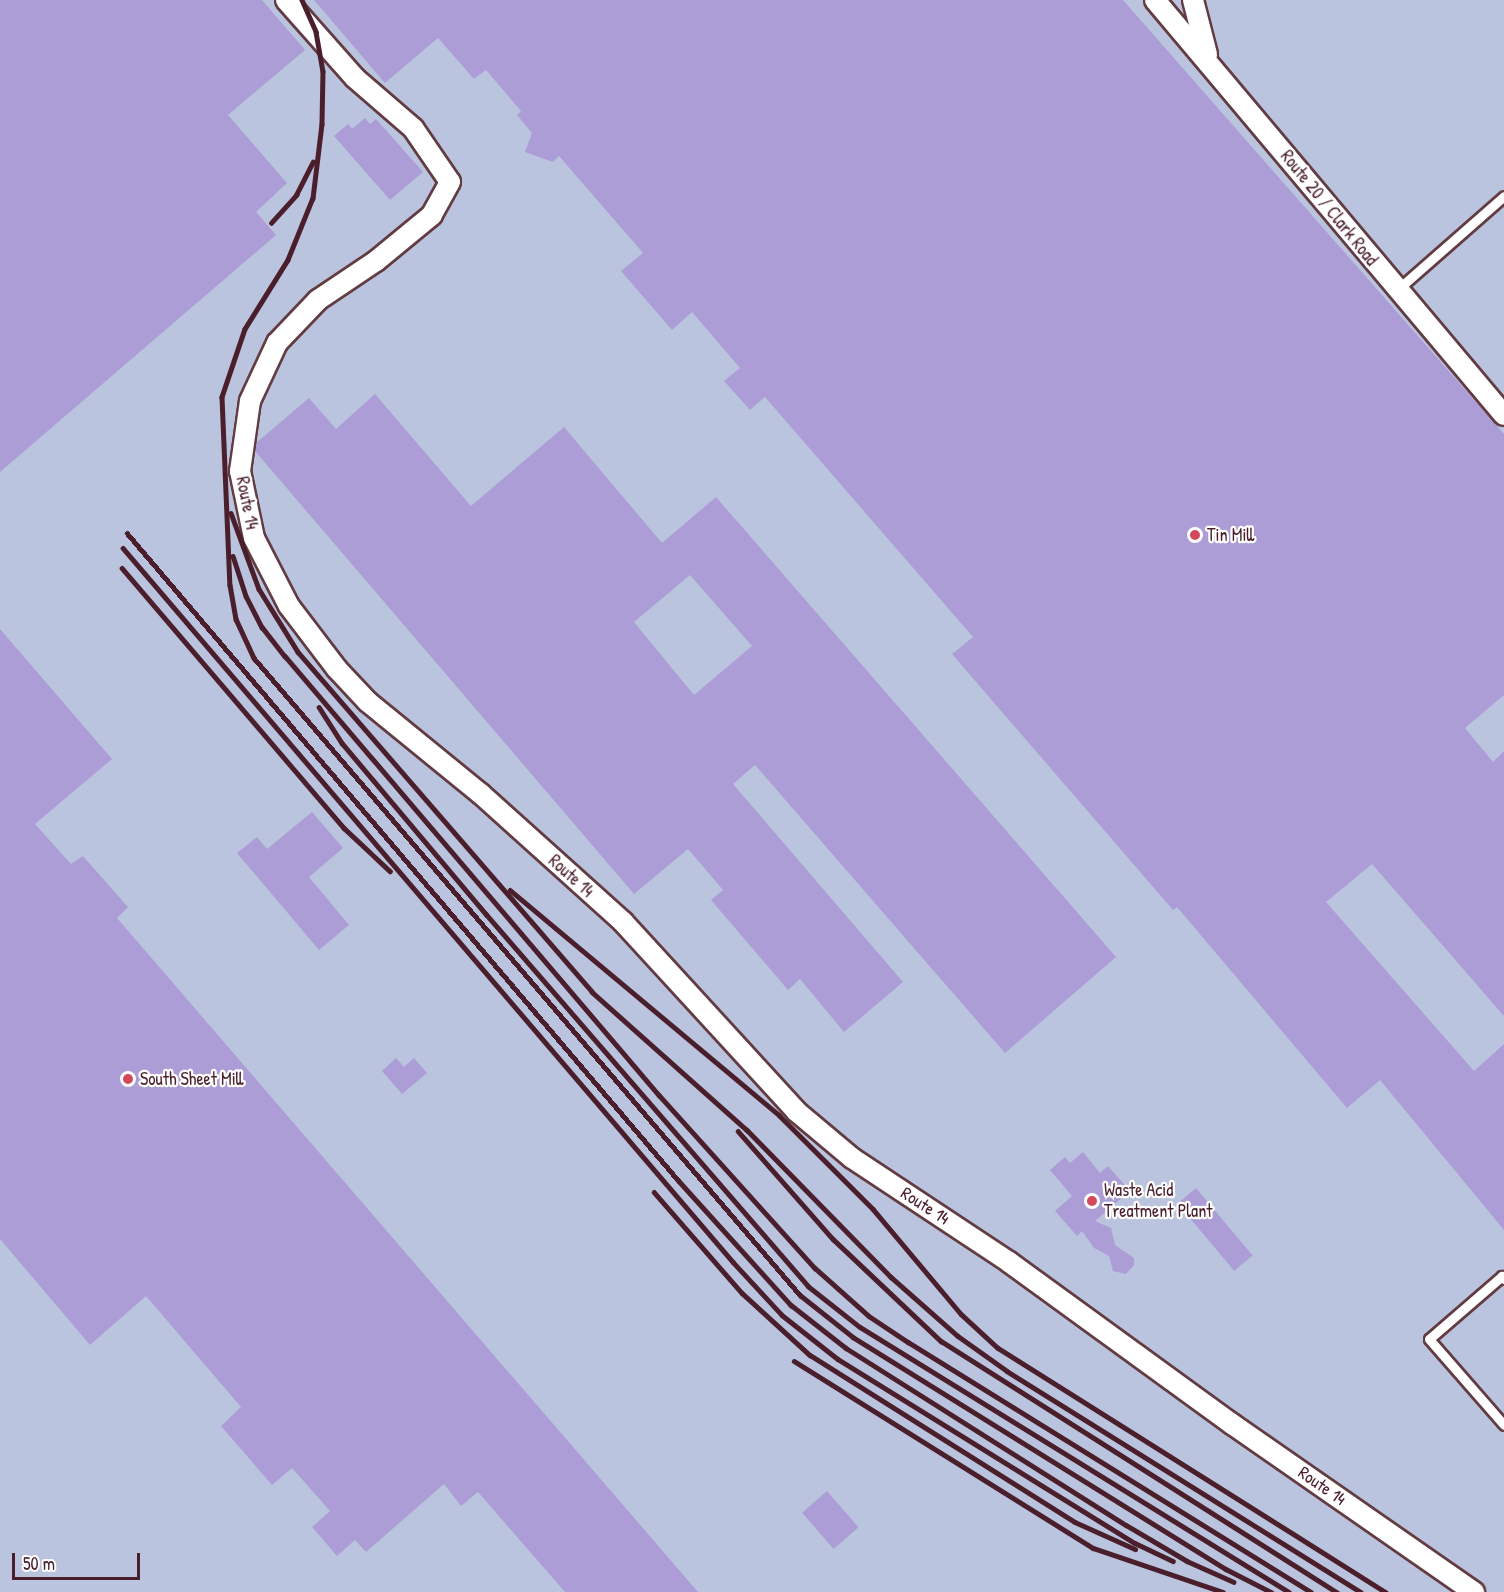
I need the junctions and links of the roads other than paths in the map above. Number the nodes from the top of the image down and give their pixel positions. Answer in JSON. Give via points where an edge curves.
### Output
{"nodes":[{"id":1,"x":286,"y":0,"type":"edge"},
{"id":2,"x":1155,"y":0,"type":"edge"},
{"id":3,"x":1193,"y":0,"type":"edge"},
{"id":4,"x":1224,"y":81,"type":"junction"},
{"id":5,"x":1504,"y":196,"type":"edge"},
{"id":6,"x":1397,"y":290,"type":"junction"},
{"id":7,"x":1504,"y":415,"type":"edge"},
{"id":8,"x":1504,"y":1279,"type":"edge"},
{"id":9,"x":1504,"y":1425,"type":"edge"},
{"id":10,"x":1474,"y":1592,"type":"edge"}],
"edges":[{"from":1,"to":10,"type":"street","name":"Route 14","via":[[355,78],[413,129],[450,182],[432,215],[376,261],[318,300],[277,343],[250,401],[240,471],[254,538],[289,606],[368,702],[482,794],[623,922],[796,1111],[852,1158],[1009,1262],[1232,1424]]},
{"from":2,"to":4,"type":"street","name":"Route 20 / Clark Road"},
{"from":3,"to":4,"type":"street","via":[[1201,41]]},
{"from":4,"to":6,"type":"street","name":"Route 20 / Clark Road"},
{"from":5,"to":6,"type":"lane"},
{"from":6,"to":7,"type":"street","name":"Route 20 / Clark Road"},
{"from":8,"to":9,"type":"lane","via":[[1502,1276],[1429,1339]]}]}
